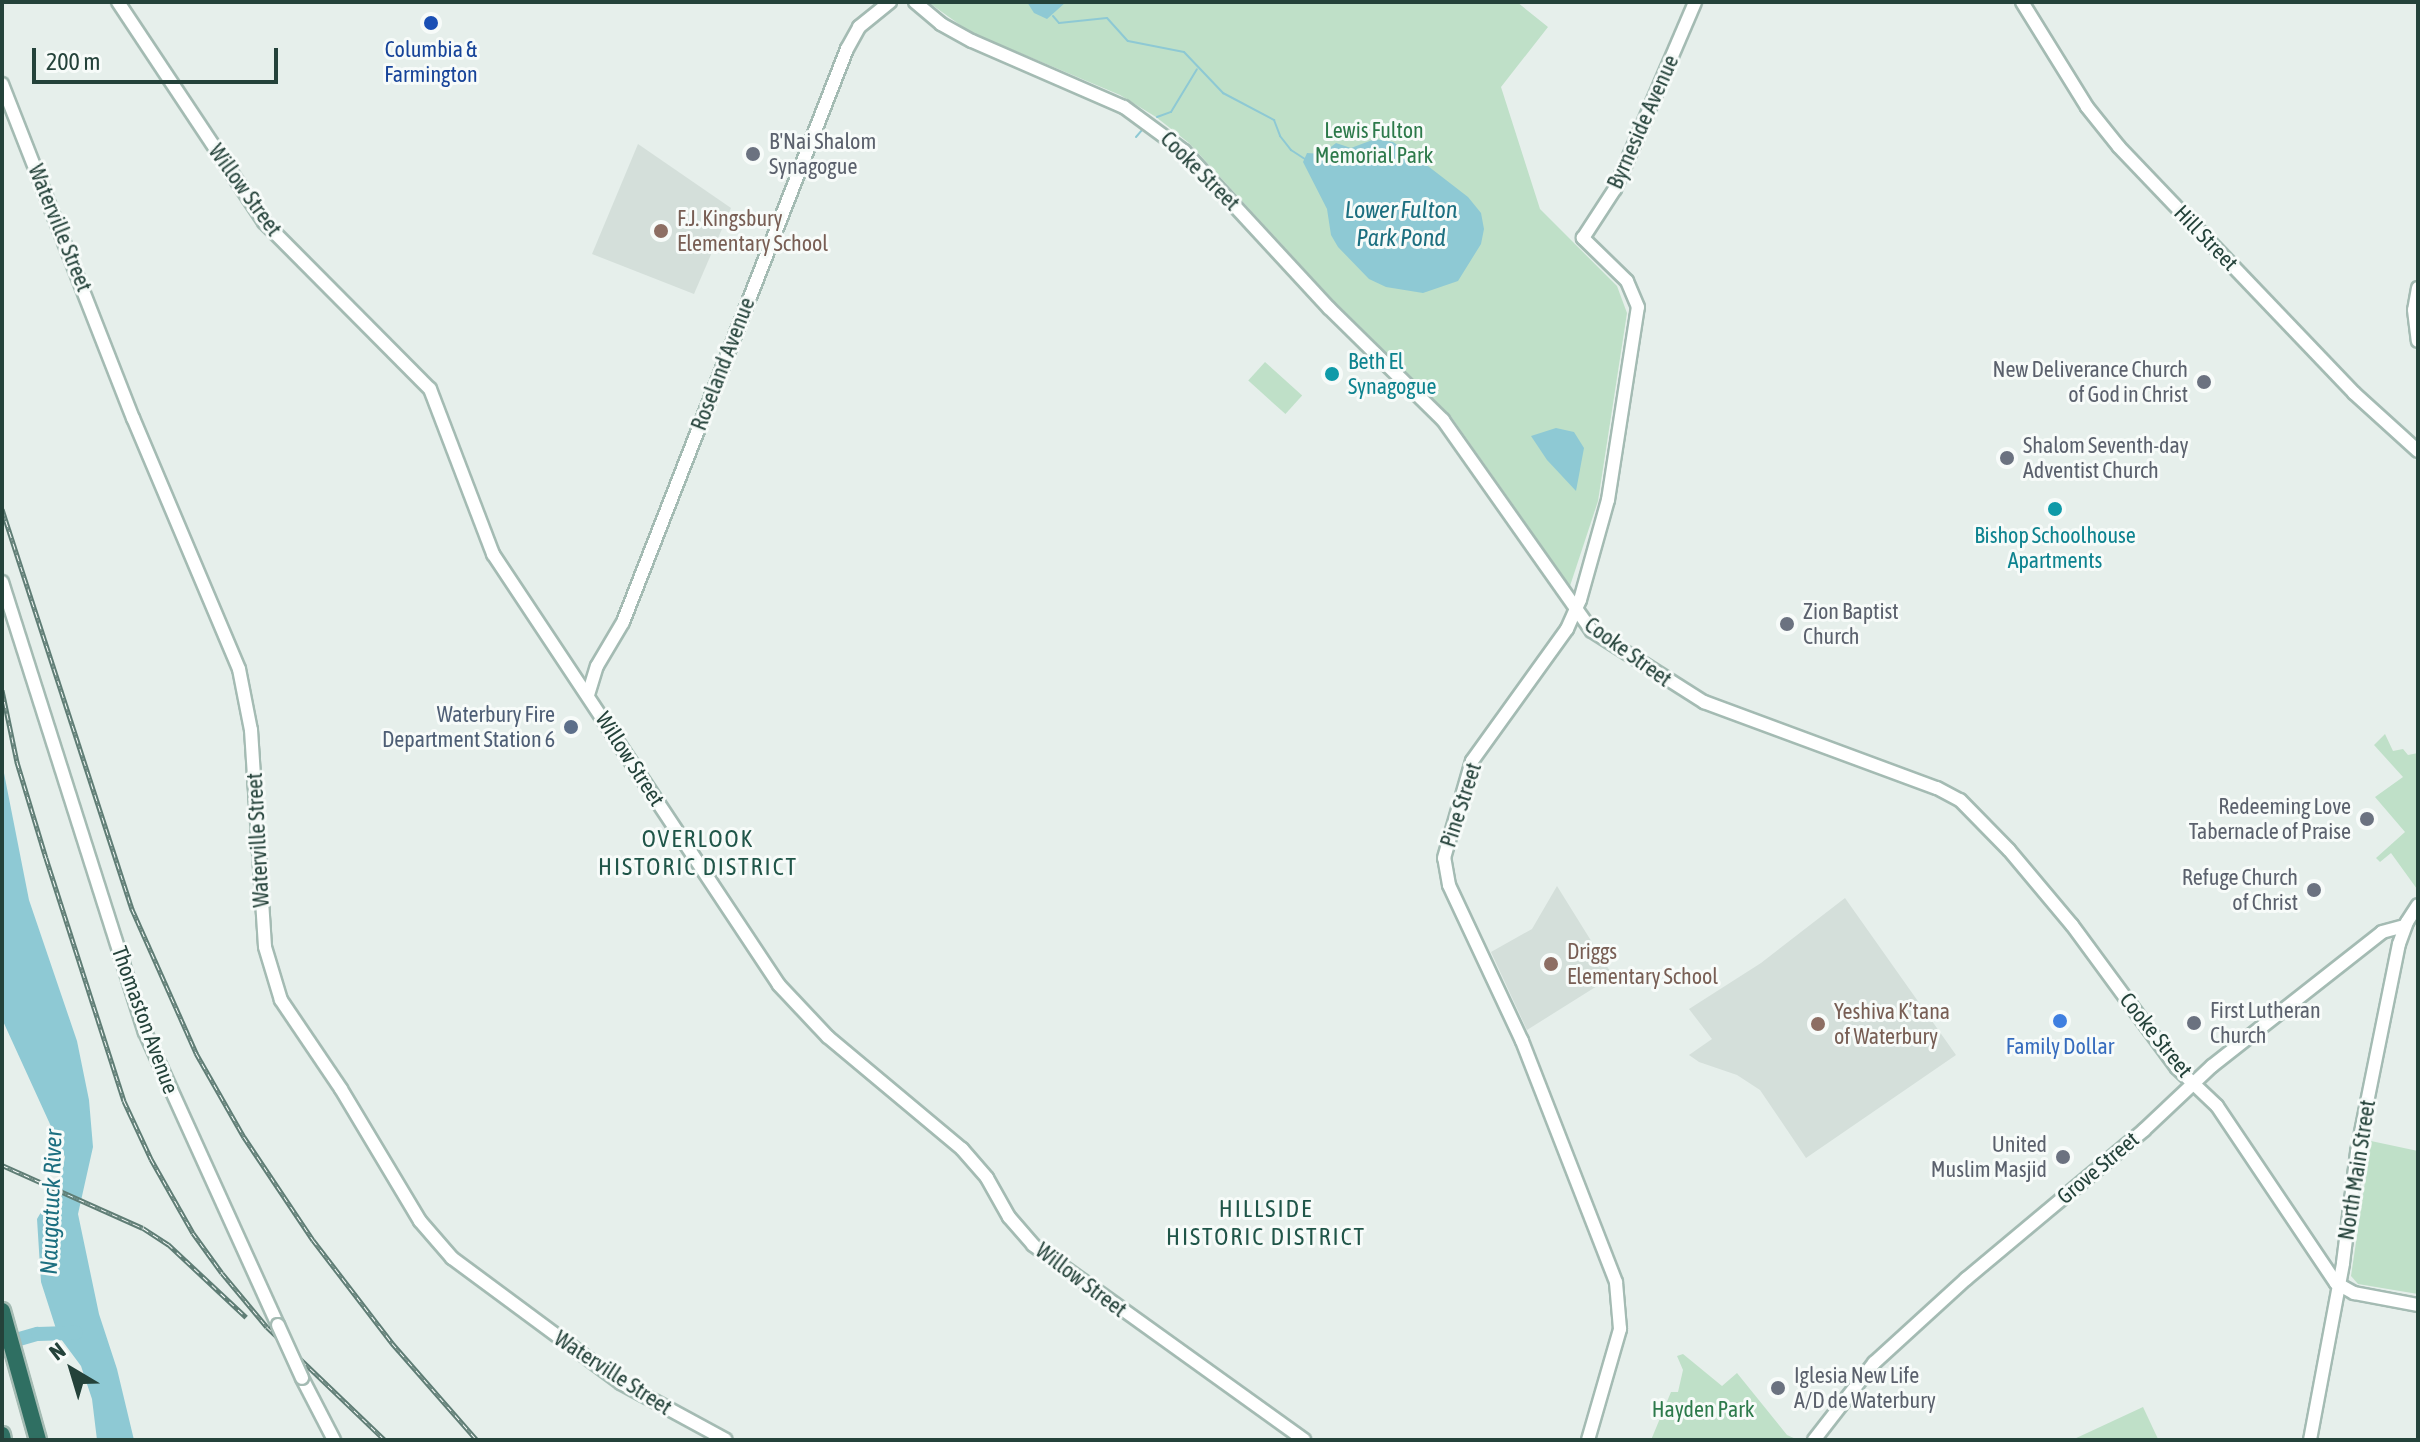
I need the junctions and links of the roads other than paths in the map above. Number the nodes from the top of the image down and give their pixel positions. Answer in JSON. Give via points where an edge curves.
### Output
{"nodes":[{"id":1,"x":118,"y":2,"type":"edge"},
{"id":2,"x":890,"y":2,"type":"edge"},
{"id":3,"x":915,"y":2,"type":"edge"},
{"id":4,"x":1695,"y":2,"type":"edge"},
{"id":5,"x":2022,"y":2,"type":"edge"},
{"id":6,"x":2,"y":84,"type":"edge"},
{"id":7,"x":1583,"y":238,"type":"joint"},
{"id":8,"x":2418,"y":288,"type":"edge"},
{"id":9,"x":2418,"y":341,"type":"edge"},
{"id":10,"x":2399,"y":432,"type":"junction"},
{"id":11,"x":2418,"y":432,"type":"edge"},
{"id":12,"x":2418,"y":451,"type":"edge"},
{"id":13,"x":2,"y":582,"type":"edge"},
{"id":14,"x":1576,"y":612,"type":"junction"},
{"id":15,"x":601,"y":659,"type":"junction"},
{"id":16,"x":571,"y":670,"type":"junction"},
{"id":17,"x":588,"y":695,"type":"junction"},
{"id":18,"x":2418,"y":905,"type":"edge"},
{"id":19,"x":2405,"y":926,"type":"junction"},
{"id":20,"x":2194,"y":1083,"type":"junction"},
{"id":21,"x":2346,"y":1240,"type":"junction"},
{"id":22,"x":2311,"y":1248,"type":"junction"},
{"id":23,"x":2339,"y":1286,"type":"junction"},
{"id":24,"x":2418,"y":1305,"type":"edge"},
{"id":25,"x":2,"y":1311,"type":"edge"},
{"id":26,"x":38,"y":1440,"type":"edge"},
{"id":27,"x":334,"y":1440,"type":"edge"},
{"id":28,"x":726,"y":1440,"type":"edge"},
{"id":29,"x":1304,"y":1440,"type":"edge"},
{"id":30,"x":1588,"y":1440,"type":"edge"},
{"id":31,"x":1814,"y":1440,"type":"edge"},
{"id":32,"x":2310,"y":1440,"type":"edge"}],
"edges":[{"from":1,"to":16,"type":"street","name":"Willow Street","via":[[264,222],[430,389],[485,538]]},
{"from":2,"to":15,"type":"street","name":"Roseland Avenue","via":[[856,32],[623,622]]},
{"from":3,"to":14,"type":"street","name":"Cooke Street","via":[[972,41],[1124,107],[1184,151],[1329,308],[1443,420]]},
{"from":4,"to":7,"type":"street","name":"Byrneside Avenue","via":[[1611,196]]},
{"from":5,"to":10,"type":"street","name":"Hill Street","via":[[2119,147],[2354,393]]},
{"from":6,"to":28,"type":"street","name":"Waterville Street","via":[[242,680],[251,730],[265,947],[285,1008],[420,1221],[452,1258],[619,1382]]},
{"from":7,"to":14,"type":"street","name":"Pine Street","via":[[1627,281],[1638,307],[1608,500]]},
{"from":8,"to":9,"type":"street"},
{"from":10,"to":11,"type":"street"},
{"from":10,"to":12,"type":"street","name":"Hill Street"},
{"from":13,"to":27,"type":"street","name":"Thomaston Avenue","bridge":true,"via":[[145,1032]]},
{"from":14,"to":20,"type":"street","name":"Cooke Street","via":[[1596,635],[1704,702],[1955,797],[2055,905],[2168,1057]]},
{"from":14,"to":30,"type":"street","name":"Pine Street","via":[[1472,761],[1444,864],[1522,1041],[1616,1282],[1620,1329]]},
{"from":15,"to":16,"type":"street"},
{"from":15,"to":17,"type":"street","name":"Roseland Avenue"},
{"from":16,"to":17,"type":"street","name":"Willow Street"},
{"from":17,"to":29,"type":"street","name":"Willow Street","via":[[764,966],[810,1021],[962,1149],[1033,1245]]},
{"from":18,"to":19,"type":"street","name":"North Main Street"},
{"from":19,"to":20,"type":"street","name":"Grove Street","via":[[2385,930]]},
{"from":19,"to":21,"type":"street","name":"North Main Street","via":[[2357,1152]]},
{"from":20,"to":22,"type":"street","name":"Cooke Street","via":[[2217,1106]]},
{"from":20,"to":31,"type":"street","name":"Grove Street","via":[[1892,1346]]},
{"from":21,"to":22,"type":"street","via":[[2329,1255]]},
{"from":21,"to":23,"type":"street","name":"North Main Street"},
{"from":22,"to":23,"type":"street","name":"Cooke Street"},
{"from":23,"to":24,"type":"street"},
{"from":23,"to":32,"type":"street","name":"North Main Street"},
{"from":25,"to":26,"type":"highway"}]}
